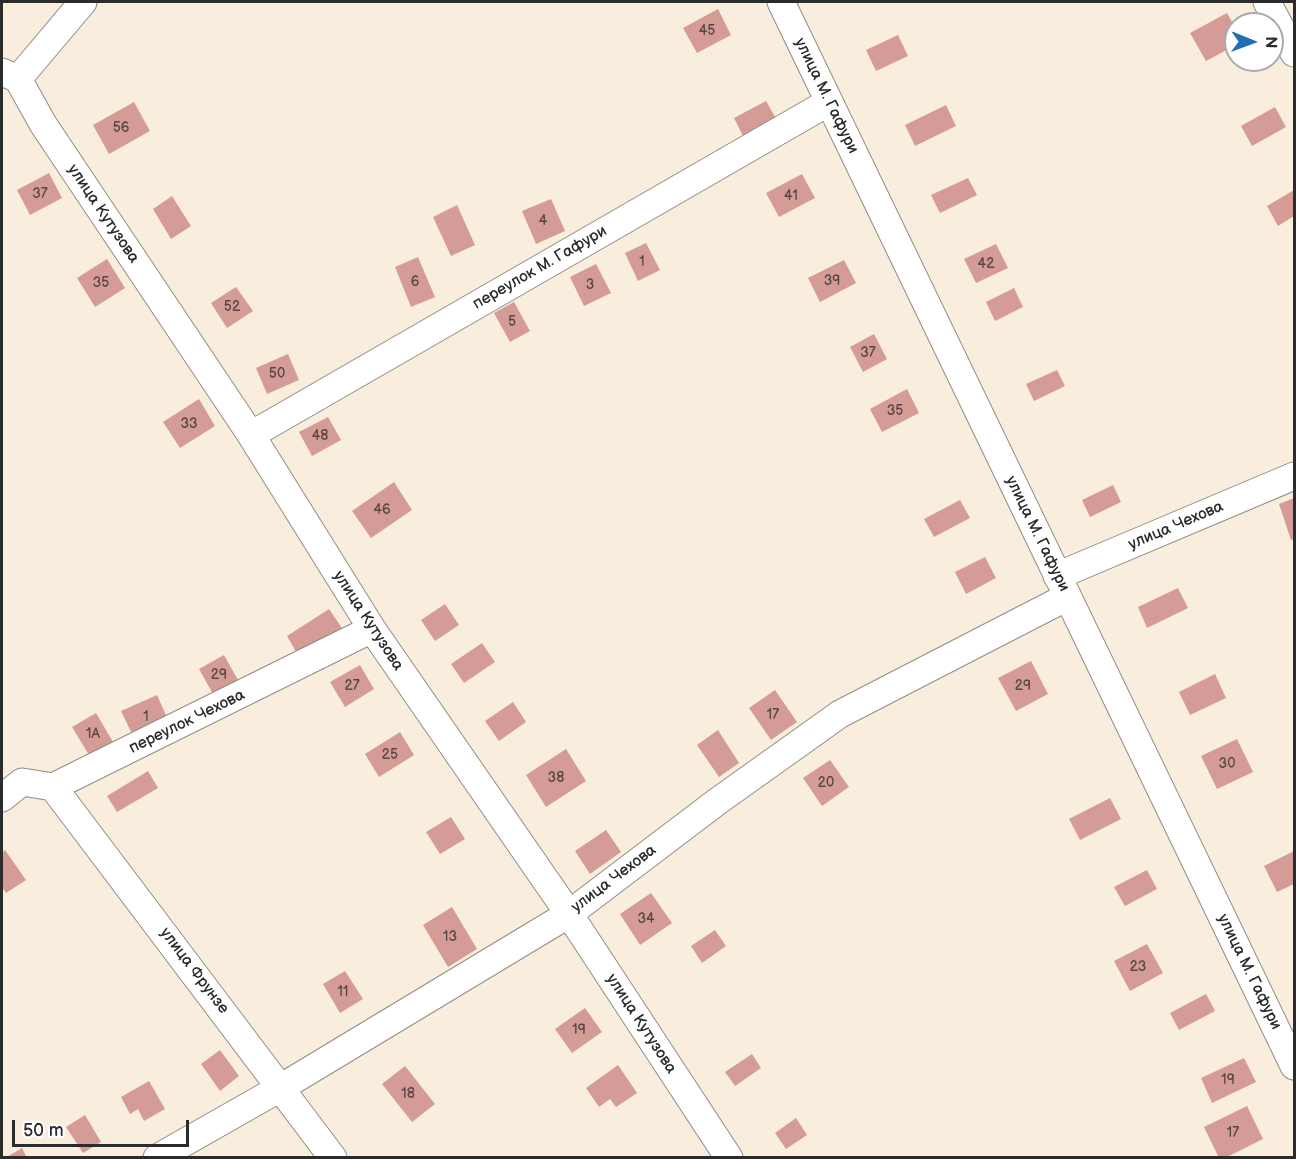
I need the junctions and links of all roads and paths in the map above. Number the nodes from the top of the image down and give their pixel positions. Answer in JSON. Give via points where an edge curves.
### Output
{"nodes":[{"id":1,"x":83,"y":2,"type":"edge"},
{"id":2,"x":781,"y":2,"type":"edge"},
{"id":3,"x":1267,"y":2,"type":"edge"},
{"id":4,"x":1294,"y":53,"type":"edge"},
{"id":5,"x":10,"y":76,"type":"edge"},
{"id":6,"x":829,"y":102,"type":"junction"},
{"id":7,"x":251,"y":435,"type":"junction"},
{"id":8,"x":1294,"y":476,"type":"edge"},
{"id":9,"x":1062,"y":587,"type":"junction"},
{"id":10,"x":372,"y":629,"type":"junction"},
{"id":11,"x":53,"y":786,"type":"junction"},
{"id":12,"x":2,"y":798,"type":"edge"},
{"id":13,"x":569,"y":914,"type":"junction"},
{"id":14,"x":1294,"y":1066,"type":"edge"},
{"id":15,"x":282,"y":1087,"type":"junction"},
{"id":16,"x":158,"y":1158,"type":"edge"},
{"id":17,"x":333,"y":1158,"type":"edge"},
{"id":18,"x":729,"y":1158,"type":"edge"}],
"edges":[{"from":1,"to":5,"type":"street","name":"улица Кутузова"},
{"from":2,"to":6,"type":"street","name":"улица М. Гафури"},
{"from":3,"to":4,"type":"street"},
{"from":5,"to":7,"type":"street","name":"улица Кутузова"},
{"from":6,"to":7,"type":"street","name":"переулок М. Гафури"},
{"from":6,"to":9,"type":"street","name":"улица М. Гафури"},
{"from":7,"to":10,"type":"street","name":"улица Кутузова"},
{"from":8,"to":9,"type":"street","name":"улица Чехова"},
{"from":9,"to":13,"type":"street","name":"улица Чехова","via":[[840,714]]},
{"from":9,"to":14,"type":"street","name":"улица М. Гафури"},
{"from":10,"to":11,"type":"street","name":"переулок Чехова"},
{"from":10,"to":13,"type":"street","name":"улица Кутузова"},
{"from":11,"to":12,"type":"street","via":[[22,782]]},
{"from":11,"to":15,"type":"street","name":"улица Фрунзе"},
{"from":13,"to":15,"type":"street","name":"улица Чехова"},
{"from":13,"to":18,"type":"street","name":"улица Кутузова"},
{"from":15,"to":16,"type":"street","name":"улица Чехова"},
{"from":15,"to":17,"type":"street","name":"улица Фрунзе"}]}
